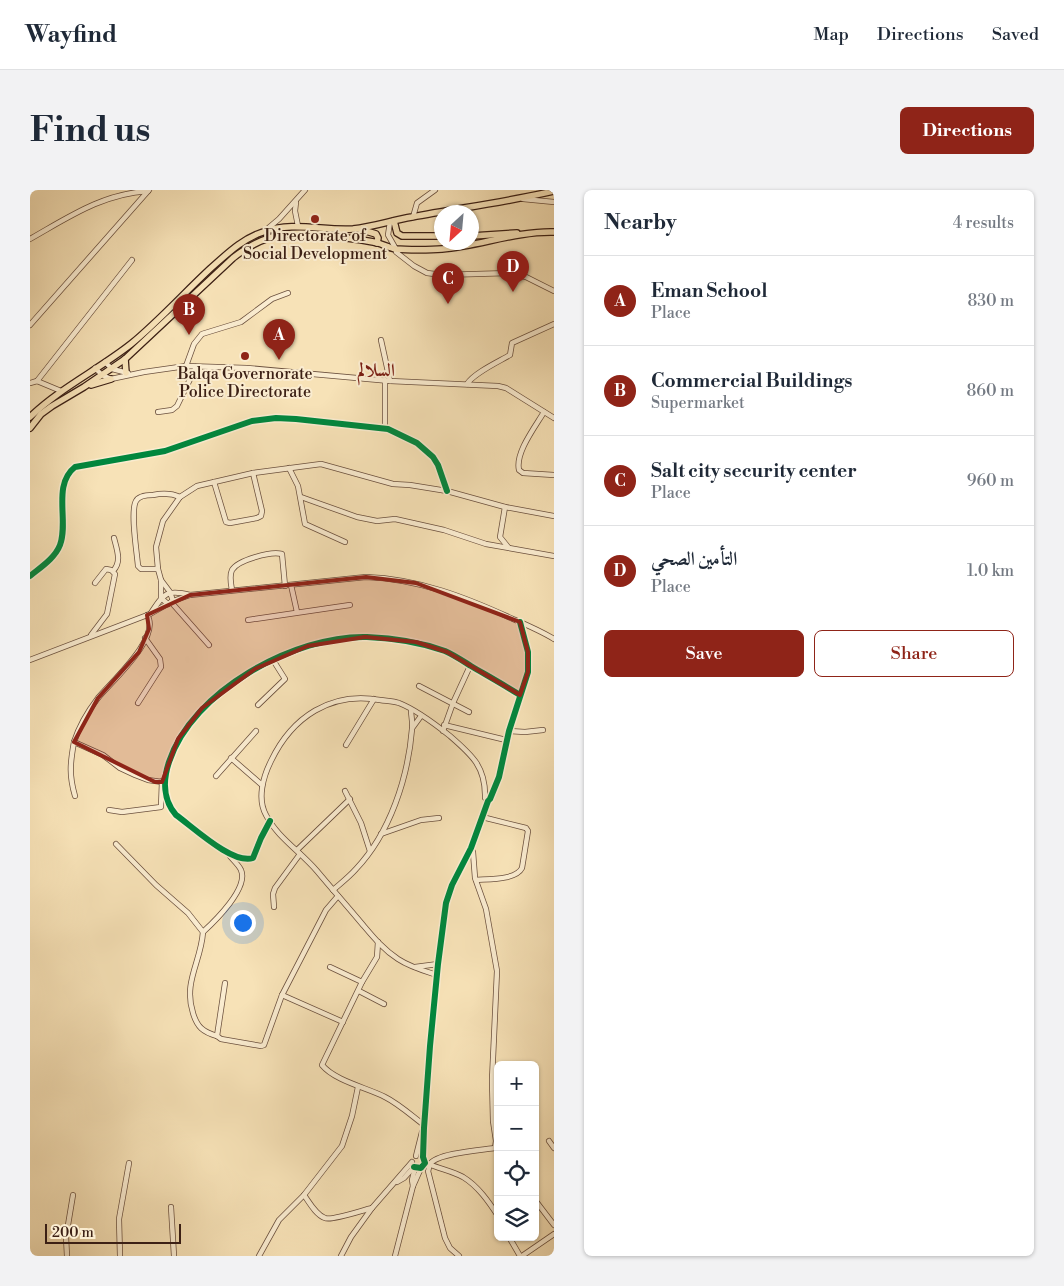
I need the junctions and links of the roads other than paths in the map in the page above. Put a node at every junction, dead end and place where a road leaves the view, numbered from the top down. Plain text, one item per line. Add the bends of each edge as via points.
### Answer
1 (305, 190) edge
2 (434, 190) edge
3 (149, 191) edge
4 (554, 191) edge
5 (522, 199) junction
6 (296, 201) junction
7 (554, 202) edge
8 (413, 217) junction
9 (392, 221) junction
10 (298, 226) junction
11 (355, 229) junction
12 (264, 232) junction
13 (554, 232) edge
14 (530, 233) junction
15 (434, 236) edge
16 (479, 236) edge
17 (30, 240) edge
18 (377, 243) junction
19 (396, 249) junction
20 (132, 260) dead end
21 (554, 291) edge
22 (288, 293) dead end
23 (554, 324) edge
24 (30, 325) edge
25 (381, 340) dead end
26 (125, 359) junction
27 (105, 362) junction
28 (186, 366) junction
29 (196, 367) junction
30 (95, 368) junction
31 (112, 368) junction
32 (126, 373) junction
33 (102, 374) junction
34 (134, 374) junction
35 (111, 379) junction
36 (37, 381) junction
37 (388, 381) junction
38 (30, 383) edge
39 (467, 384) junction
40 (84, 387) junction
41 (61, 391) junction
42 (158, 412) dead end
43 (544, 412) junction
44 (30, 417) edge
45 (554, 418) edge
46 (30, 428) edge
47 (385, 428) junction
48 (289, 468) junction
49 (253, 473) junction
50 (554, 475) edge
51 (214, 482) junction
52 (447, 491) junction
53 (180, 497) junction
54 (301, 497) junction
55 (506, 507) junction
56 (554, 516) edge
57 (114, 538) dead end
58 (345, 542) dead end
59 (508, 548) junction
60 (554, 556) edge
61 (158, 569) junction
62 (113, 571) junction
63 (30, 576) edge
64 (161, 580) junction
65 (95, 583) dead end
66 (288, 585) junction
67 (232, 590) junction
68 (170, 592) junction
69 (190, 595) junction
70 (161, 598) junction
71 (171, 603) junction
72 (350, 605) dead end
73 (296, 612) junction
74 (149, 614) junction
75 (248, 620) dead end
76 (520, 622) junction
77 (91, 636) junction
78 (145, 638) junction
79 (553, 639) edge
80 (209, 644) dead end
81 (30, 660) edge
82 (274, 660) junction
83 (470, 666) junction
84 (419, 686) dead end
85 (520, 695) junction
86 (374, 699) junction
87 (138, 703) dead end
88 (453, 703) junction
89 (258, 705) dead end
90 (411, 710) junction
91 (469, 712) dead end
92 (421, 716) junction
93 (413, 727) junction
94 (444, 728) junction
95 (543, 730) dead end
96 (256, 731) dead end
97 (509, 731) junction
98 (506, 740) junction
99 (74, 742) junction
100 (346, 745) dead end
101 (231, 758) junction
102 (165, 773) junction
103 (216, 776) dead end
104 (162, 782) junction
105 (262, 785) junction
106 (346, 791) dead end
107 (75, 796) dead end
108 (350, 799) junction
109 (488, 801) junction
110 (110, 810) dead end
111 (482, 817) junction
112 (439, 818) dead end
113 (270, 821) junction
114 (381, 834) junction
115 (116, 844) dead end
116 (470, 848) junction
117 (370, 851) junction
118 (298, 852) junction
119 (228, 854) junction
120 (476, 880) junction
121 (333, 890) junction
122 (338, 896) junction
123 (274, 907) dead end
124 (203, 932) junction
125 (378, 942) junction
126 (388, 952) junction
127 (377, 957) junction
128 (438, 964) junction
129 (330, 967) dead end
130 (414, 967) junction
131 (437, 975) junction
132 (362, 982) junction
133 (225, 983) dead end
134 (358, 991) junction
135 (282, 995) junction
136 (384, 1004) dead end
137 (343, 1022) junction
138 (217, 1036) junction
139 (358, 1087) junction
140 (424, 1127) junction
141 (494, 1128) edge
142 (549, 1141) dead end
143 (554, 1148) edge
144 (494, 1149) edge
145 (416, 1156) junction
146 (426, 1162) junction
147 (129, 1163) dead end
148 (414, 1165) junction
149 (421, 1168) junction
150 (413, 1186) junction
151 (304, 1195) junction
152 (73, 1196) dead end
153 (539, 1205) edge
154 (171, 1207) dead end
155 (372, 1208) junction
156 (494, 1210) edge
157 (554, 1225) edge
158 (554, 1234) edge
159 (512, 1241) edge
160 (67, 1256) edge
161 (120, 1256) edge
162 (174, 1256) edge
163 (260, 1256) edge
164 (341, 1256) edge
165 (395, 1256) edge
166 (459, 1256) edge
167 (521, 1256) edge

1 - 6 street
2 - 8 street via 417,203
3 - 17 street via 129,192 104,199
3 - 24 street
4 - 5 main road
5 - 7 street
5 - 8 main road
6 - 10 street via 294,211
6 - 12 street
8 - 9 main road
9 - 11 main road
9 - 15 main road via 402,236
9 - 19 street via 388,235
10 - 11 main road
10 - 12 main road
11 - 18 main road via 374,233 378,236
12 - 27 main road via 232,250 131,344
13 - 14 main road
14 - 16 main road
14 - 19 main road via 442,249
18 - 19 main road
18 - 26 main road via 301,232 275,235 253,243
19 - 21 street via 408,262 427,273 510,272
20 - 36 street
22 - 28 street via 272,299 241,322 202,334 194,344
23 - 39 street via 512,343 510,356 474,376
25 - 37 street
26 - 31 main road
26 - 32 main road
27 - 30 main road
27 - 31 street
28 - 29 street
28 - 34 street
29 - 37 street via 247,368
29 - 42 street via 177,406
30 - 33 street
30 - 41 main road
31 - 32 street
31 - 33 main road
32 - 34 street
33 - 35 street
33 - 40 main road
34 - 35 street
35 - 40 main road
36 - 38 street
36 - 41 street
37 - 39 street
37 - 47 street
39 - 43 street via 506,388
40 - 46 main road via 41,414
41 - 44 main road
43 - 45 street
43 - 50 street via 522,449 518,468 523,473
47 - 52 street via 417,443 433,457
47 - 63 street via 268,418 232,427 166,451 75,467 68,474 64,486 63,533 59,546 48,561
48 - 49 street
48 - 52 street via 321,464 393,484
48 - 54 street
49 - 51 street
49 - 51 street via 262,512 257,518 226,522
51 - 53 street via 197,486
52 - 55 street
53 - 61 street via 163,521 159,533 156,547
53 - 61 street via 162,493 139,498 135,502 138,566
54 - 58 street via 305,524
54 - 59 street via 357,518 395,519
55 - 56 street
55 - 59 street via 500,538
57 - 62 street via 118,558
59 - 60 street
61 - 64 street
62 - 65 street via 106,569
62 - 77 street via 116,576 107,614
64 - 68 street
64 - 70 street
66 - 67 street
66 - 67 street via 282,554 279,553 241,562 231,571
66 - 73 street
66 - 76 street via 366,577 416,582
67 - 69 street
68 - 69 street
68 - 70 street
68 - 71 street
69 - 71 street
70 - 71 street
70 - 74 street
71 - 74 street
71 - 80 street
72 - 73 street
73 - 75 street
74 - 77 street
74 - 78 street via 150,624
76 - 79 street
76 - 85 street via 528,652 528,672
77 - 81 street
78 - 87 street via 160,659 161,667
78 - 99 street via 130,664 89,711
82 - 83 street via 308,646 365,637 432,646
82 - 89 street via 285,679
82 - 102 street via 235,682 202,708 178,740
83 - 85 street
83 - 88 street
84 - 88 street
85 - 97 street
86 - 90 street
86 - 100 street
86 - 105 street via 348,698 322,706 307,716 276,749
88 - 91 street
88 - 94 street
90 - 92 street
90 - 93 street
92 - 93 street
92 - 94 street
93 - 114 street via 399,793
94 - 98 street
94 - 109 street via 479,766 485,778 485,798
95 - 97 street
96 - 101 street
97 - 98 street
98 - 109 street via 499,777
99 - 104 street via 135,775
99 - 107 street via 70,778
101 - 103 street
101 - 105 street
102 - 104 street
102 - 119 street via 171,809
104 - 110 street via 161,807 122,812
105 - 113 street via 262,807
106 - 108 street
108 - 117 street
108 - 118 street
109 - 111 street
111 - 116 street
111 - 120 street via 528,831 520,872 513,876
112 - 114 street via 421,820
113 - 118 street
113 - 119 street via 253,858 247,860
114 - 117 street
115 - 124 street via 188,913
116 - 120 street via 474,852
116 - 128 street via 446,902
117 - 121 street
118 - 121 street
118 - 123 street via 275,888
119 - 124 street via 241,870 242,883 215,922
120 - 141 street via 486,909 497,971 492,1066
121 - 122 street
122 - 125 street
122 - 135 street via 326,910
124 - 138 street via 189,989 190,1003 197,1025
125 - 126 street
125 - 127 street
126 - 127 street
126 - 130 street
127 - 132 street
128 - 130 street
128 - 131 street
129 - 132 street
130 - 131 street
131 - 140 street
132 - 134 street
133 - 138 street
134 - 136 street
134 - 137 street
135 - 137 street
135 - 138 street via 261,1046 221,1040
137 - 139 street via 322,1065
139 - 140 street via 390,1100
139 - 151 street via 342,1146
140 - 145 street
140 - 146 street
142 - 143 street
144 - 146 street
145 - 146 street
145 - 148 street
146 - 149 street
146 - 156 street via 470,1182
146 - 166 street via 445,1238
147 - 161 street via 119,1219
148 - 149 street
148 - 150 street
148 - 155 street
149 - 150 street
150 - 165 street
151 - 155 street via 326,1219
151 - 163 street via 279,1220
152 - 160 street via 66,1237
153 - 157 street
154 - 162 street
155 - 164 street
158 - 167 street
159 - 167 street

